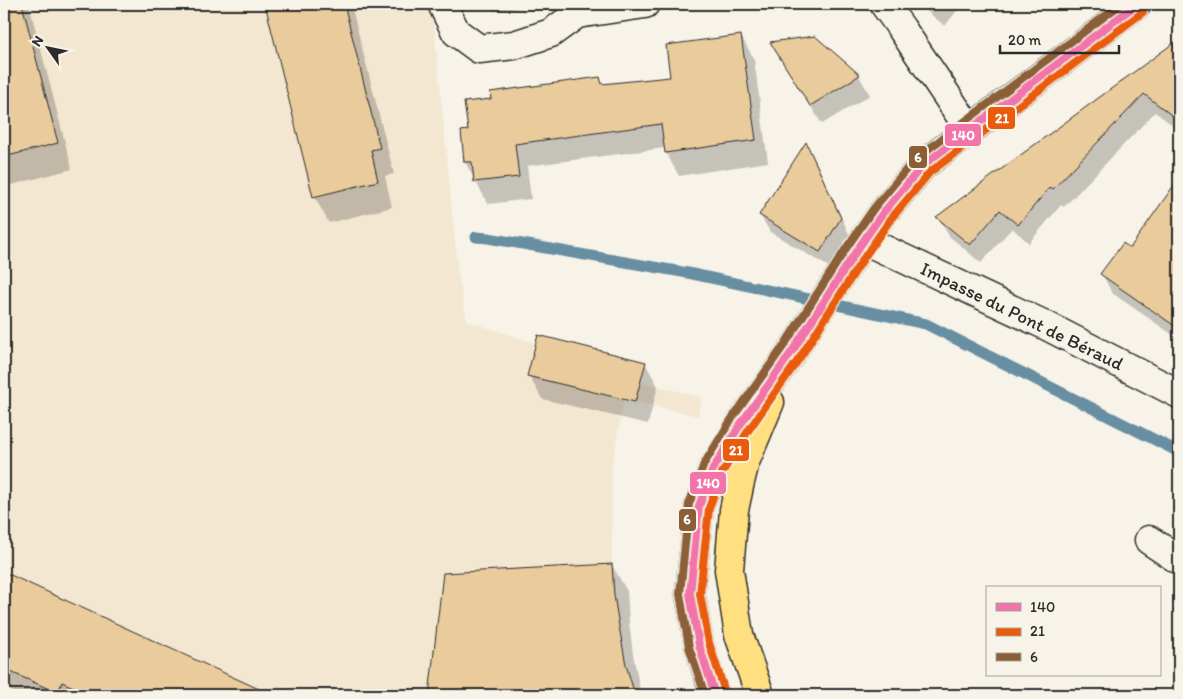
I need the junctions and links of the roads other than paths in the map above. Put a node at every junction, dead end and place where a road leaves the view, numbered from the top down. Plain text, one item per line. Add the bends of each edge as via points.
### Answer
1 (443, 4) edge
2 (645, 4) edge
3 (884, 4) edge
4 (1137, 4) edge
5 (970, 130) junction
6 (860, 246) junction
7 (792, 350) junction
8 (1179, 394) edge
9 (1148, 540) dead end
10 (1179, 560) edge
11 (715, 695) edge
12 (760, 695) edge

1 - 2 street via 456,32 479,49 514,45 551,33 577,14
3 - 5 street
4 - 5 main road
5 - 6 main road via 923,165
6 - 7 main road
6 - 8 street, Impasse du Pont de Béraud via 1045,325
7 - 11 main road via 713,469 698,506 690,594 699,645
7 - 12 main road via 745,462 734,510 729,570 739,635
9 - 10 street

